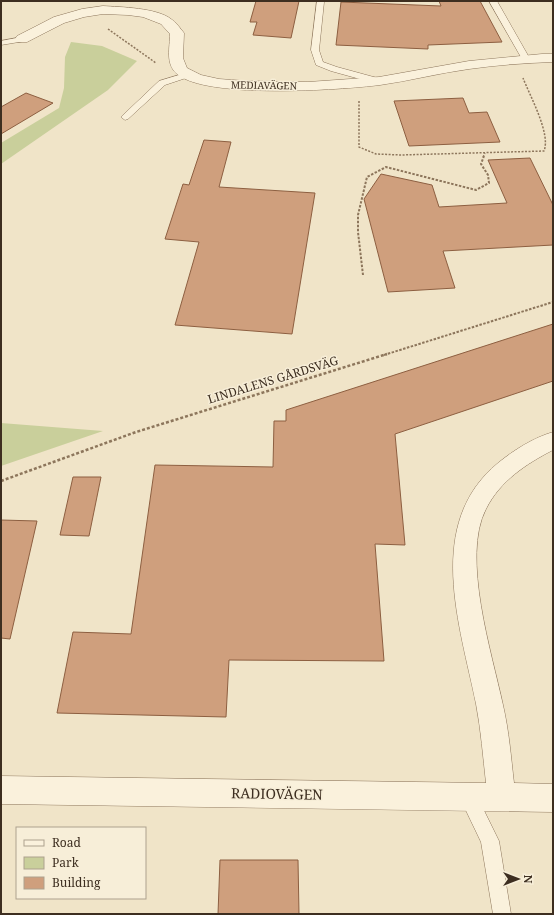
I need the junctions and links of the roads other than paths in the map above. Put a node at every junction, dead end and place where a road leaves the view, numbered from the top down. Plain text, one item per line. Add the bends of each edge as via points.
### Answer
1 (493, 1) edge
2 (320, 2) edge
3 (22, 39) joint
4 (1, 43) edge
5 (553, 58) edge
6 (526, 59) junction
7 (188, 74) junction
8 (378, 81) junction
9 (125, 117) dead end
10 (553, 440) edge
11 (1, 790) edge
12 (468, 796) junction
13 (502, 797) junction
14 (553, 798) edge
15 (502, 914) edge

1 - 6 lane
2 - 8 lane via 315,50 319,62 334,70
3 - 4 lane
3 - 7 street via 59,20 82,13 103,10 146,14 166,21 177,33 176,60
5 - 6 street, MEDIAVÄGEN
6 - 8 street, MEDIAVÄGEN via 468,65
7 - 8 street, MEDIAVÄGEN via 200,80 229,84 317,86
7 - 9 lane via 162,83
10 - 13 street via 520,456 495,478 475,506 467,532 464,564 470,613 490,707
11 - 12 street, RADIOVÄGEN
12 - 13 street, RADIOVÄGEN
12 - 15 lane via 490,841
13 - 14 street, RADIOVÄGEN

